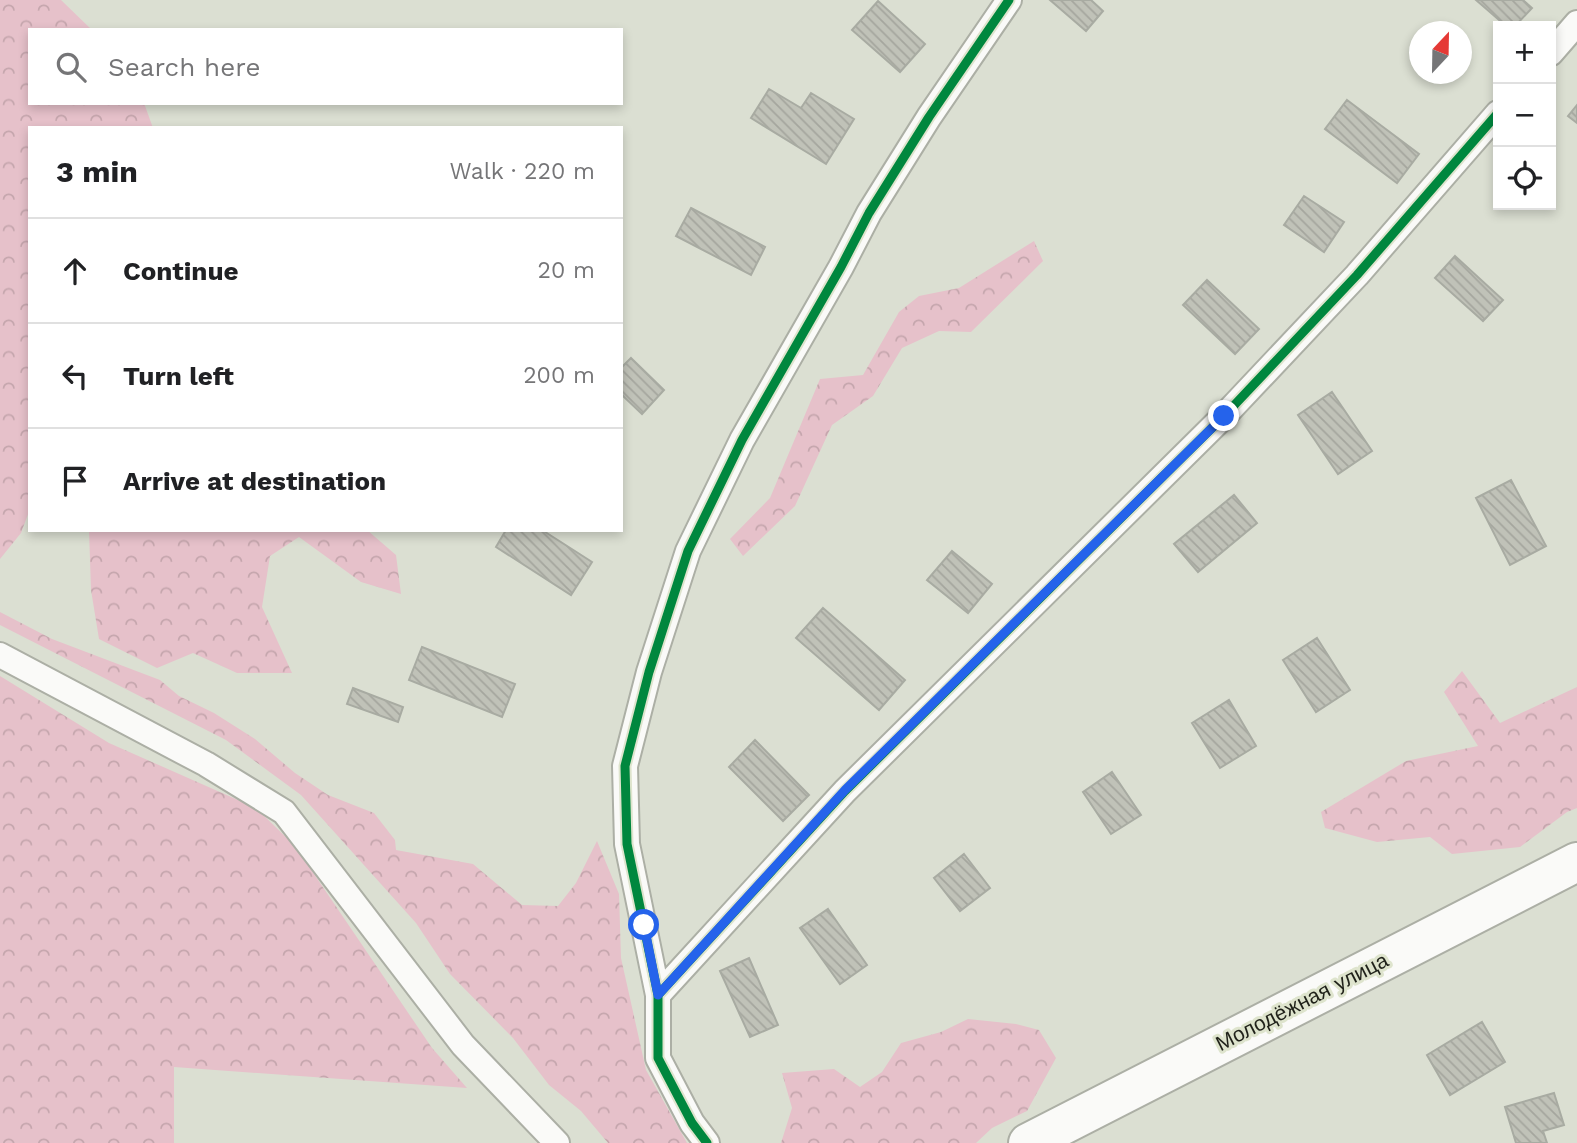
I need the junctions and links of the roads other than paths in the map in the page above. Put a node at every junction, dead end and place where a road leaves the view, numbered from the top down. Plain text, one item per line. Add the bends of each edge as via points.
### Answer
1 (1009, 0) edge
2 (1577, 23) edge
3 (1556, 47) edge
4 (1493, 119) edge
5 (0, 654) edge
6 (1577, 862) edge
7 (658, 995) junction
8 (557, 1143) edge
9 (707, 1143) edge
10 (1028, 1143) edge

1 - 7 street via 869,213 742,439 688,551 625,766 627,844
2 - 3 street
4 - 7 street via 1357,275 1224,416 845,790
5 - 8 street via 206,764 285,812 463,1045
6 - 10 main road, Молодёжная улица
7 - 9 street via 658,1058

